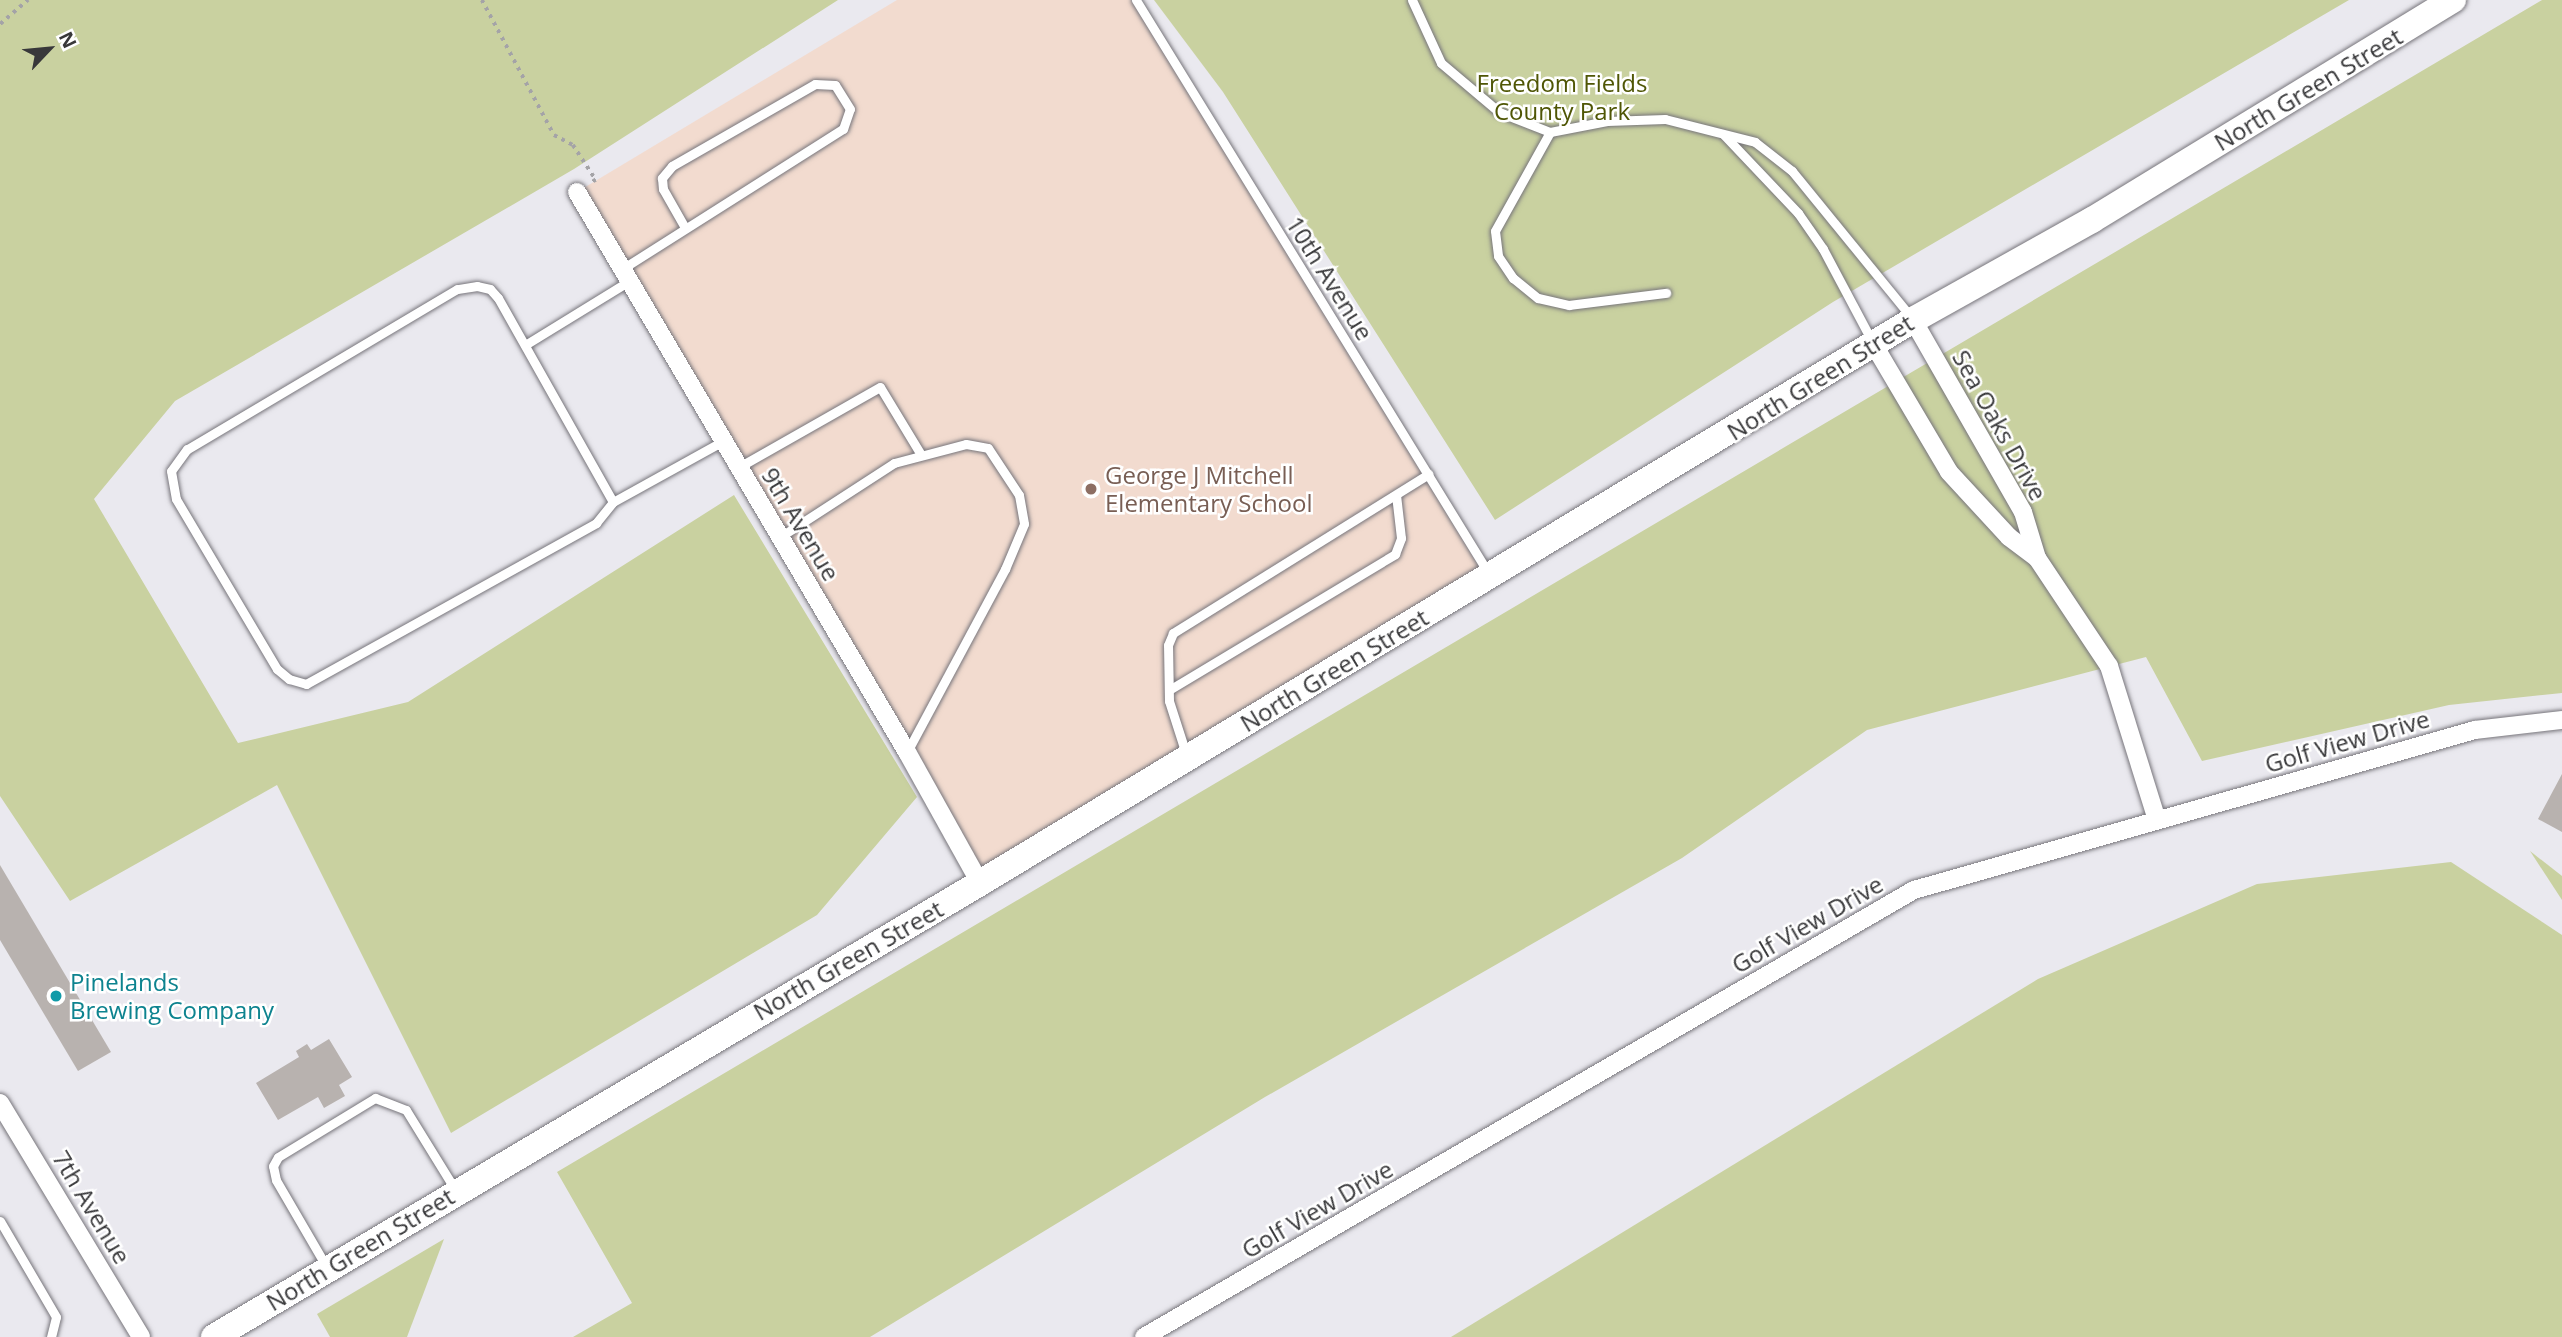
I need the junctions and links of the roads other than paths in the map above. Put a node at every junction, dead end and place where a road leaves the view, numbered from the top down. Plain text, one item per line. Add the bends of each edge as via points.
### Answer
1 (1136, 0) edge
2 (1412, 0) edge
3 (2454, 0) edge
4 (1550, 132) junction
5 (1723, 134) junction
6 (577, 192) road end
7 (684, 226) junction
8 (626, 275) junction
9 (1666, 293) dead end
10 (1913, 320) junction
11 (525, 345) junction
12 (1874, 345) junction
13 (723, 441) junction
14 (920, 453) junction
15 (739, 467) junction
16 (1428, 474) junction
17 (1396, 495) junction
18 (613, 502) junction
19 (780, 537) junction
20 (2037, 558) junction
21 (1490, 576) junction
22 (1169, 690) junction
23 (2562, 720) edge
24 (907, 752) junction
25 (1188, 758) junction
26 (2157, 820) junction
27 (979, 883) junction
28 (0, 1103) edge
29 (456, 1191) junction
30 (0, 1221) edge
31 (327, 1268) junction
32 (51, 1337) edge
33 (141, 1337) edge
34 (214, 1337) edge
35 (1144, 1337) edge

1 - 16 lane, 10th Avenue
2 - 4 lane via 1441,63 1499,112
3 - 10 main road, North Green Street via 2092,220
4 - 5 lane via 1607,121 1665,119
4 - 9 lane via 1494,230 1498,256 1513,278 1538,298 1569,305
5 - 10 lane via 1755,142 1792,171
5 - 12 lane via 1798,214 1823,249
6 - 8 street, 9th Avenue
7 - 7 lane via 843,129 850,109 835,85 815,84 672,166 662,178 663,189
7 - 8 lane
8 - 11 lane
8 - 13 street, 9th Avenue
10 - 12 main road, North Green Street
10 - 20 street, Sea Oaks Drive via 2023,512
11 - 18 lane
11 - 18 lane via 491,289 457,289 187,449 171,471 176,499 278,669 289,679 306,684 596,523
12 - 20 street, Sea Oaks Drive via 1949,472 2009,537
12 - 21 main road, North Green Street
13 - 15 street, 9th Avenue
13 - 18 lane
14 - 15 lane via 880,387
14 - 19 lane via 894,463
14 - 24 lane via 966,444 988,448 1019,495 1024,524 967,648
15 - 19 street, 9th Avenue
16 - 17 lane
16 - 21 lane, 10th Avenue
17 - 22 lane via 1180,626 1168,645
17 - 22 lane via 1401,538 1395,554
19 - 24 street, 9th Avenue
20 - 26 street, Sea Oaks Drive via 2109,666
21 - 25 main road, North Green Street
22 - 25 lane
23 - 26 street, Golf View Drive via 2475,730
24 - 27 street, 9th Avenue
25 - 27 main road, North Green Street
26 - 35 street, Golf View Drive via 1914,890
27 - 29 main road, North Green Street
28 - 33 street, 7th Avenue
29 - 31 main road, North Green Street
29 - 31 lane via 405,1110 374,1098 278,1157 273,1166 276,1180
30 - 32 lane via 56,1317
31 - 34 main road, North Green Street

